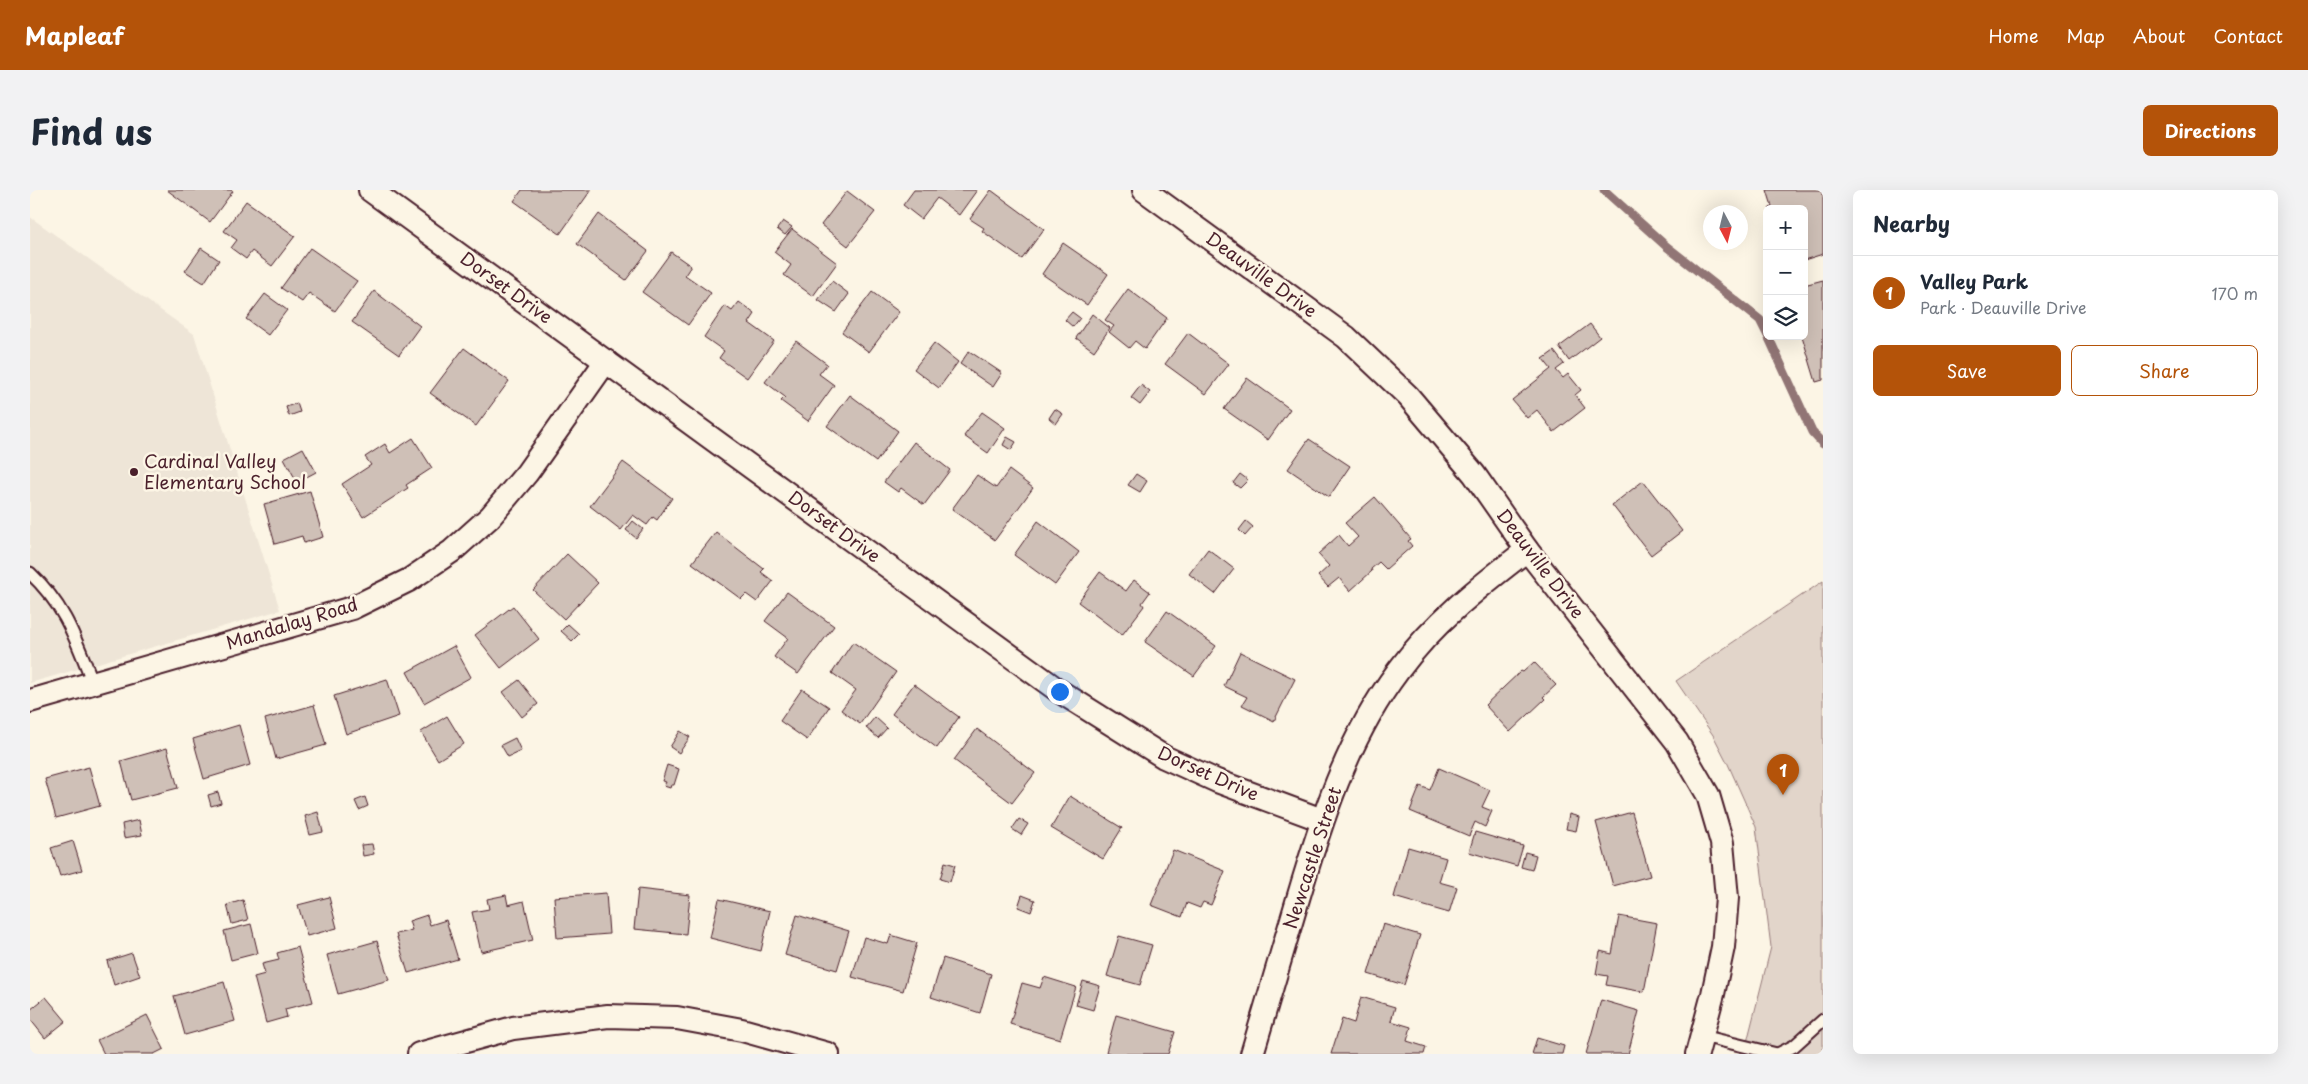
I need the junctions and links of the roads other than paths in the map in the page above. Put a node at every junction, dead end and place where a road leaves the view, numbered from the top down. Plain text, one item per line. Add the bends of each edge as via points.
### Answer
1 (370, 190) edge
2 (1144, 190) edge
3 (606, 361) junction
4 (1527, 550) junction
5 (30, 573) edge
6 (94, 683) junction
7 (30, 701) edge
8 (1322, 820) junction
9 (1823, 1020) edge
10 (1699, 1045) edge
11 (419, 1054) edge
12 (828, 1054) edge
13 (1252, 1054) edge
14 (1778, 1054) edge

1 - 3 street, Dorset Drive
2 - 4 street, Deauville Drive via 1346,337 1414,403 1474,474
3 - 6 street, Mandalay Road via 527,474 490,517 452,551 409,580 352,608
3 - 8 street, Dorset Drive via 1058,691 1164,757 1217,781
4 - 8 street, Newcastle Street via 1466,597 1428,634 1398,670 1371,709
4 - 10 street, Deauville Drive via 1677,742 1708,795 1722,843 1727,898 1723,947
5 - 6 lane via 49,591 66,618
6 - 7 street, Mandalay Road
8 - 13 street, Newcastle Street
9 - 14 lane via 1794,1046
10 - 14 lane
11 - 12 street via 513,1028 608,1016 676,1018 742,1030

